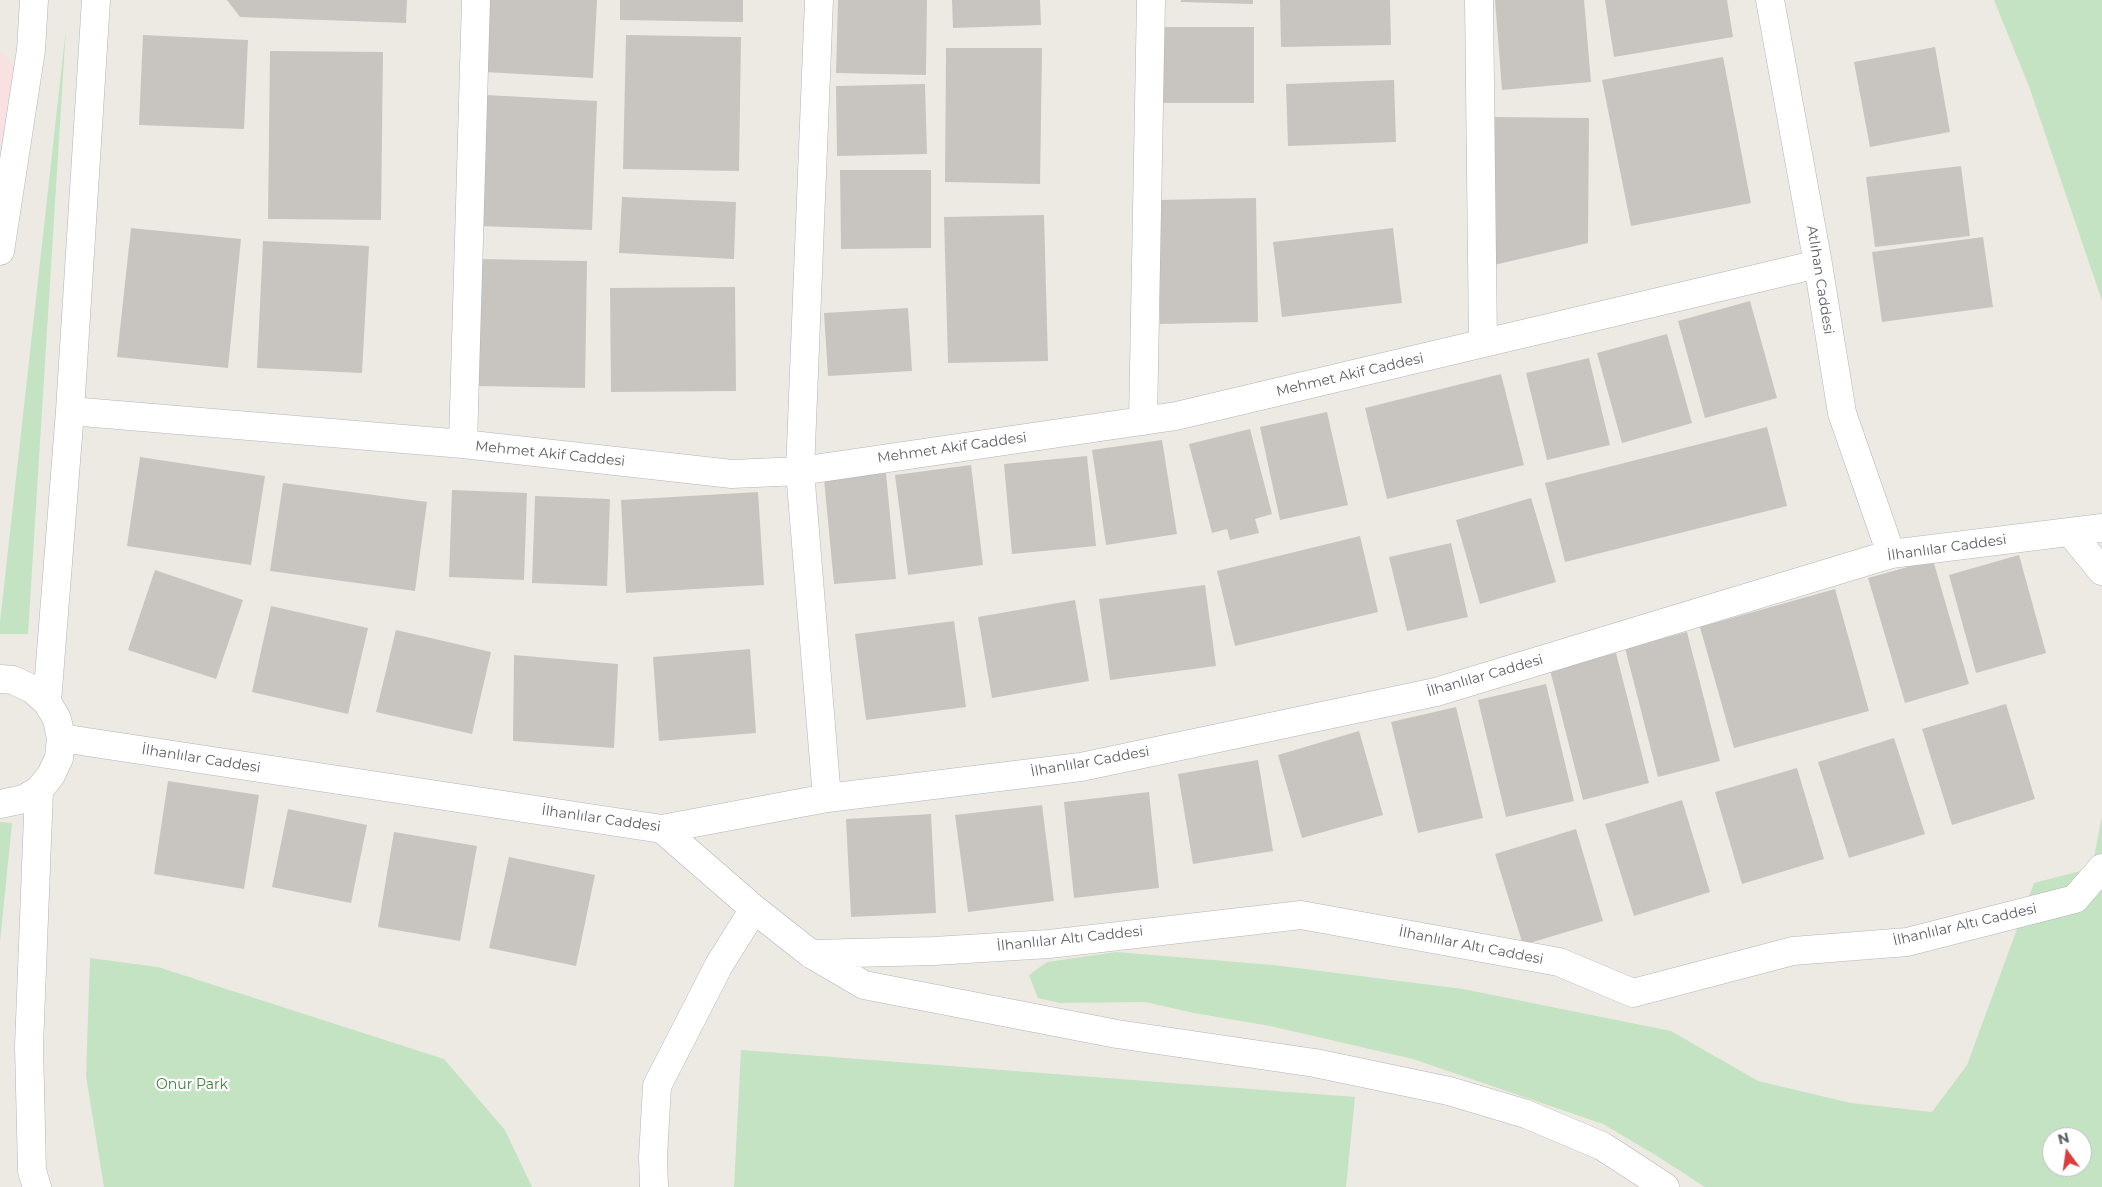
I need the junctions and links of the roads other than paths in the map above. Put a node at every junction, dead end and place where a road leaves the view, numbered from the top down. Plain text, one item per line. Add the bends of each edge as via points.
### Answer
1 (34, 0) edge
2 (96, 0) edge
3 (476, 0) edge
4 (819, 0) edge
5 (1150, 0) edge
6 (1479, 0) edge
7 (1770, 0) edge
8 (0, 251) edge
9 (1818, 264) junction
10 (1483, 343) junction
11 (70, 411) junction
12 (1143, 421) junction
13 (463, 444) junction
14 (800, 471) junction
15 (2102, 528) edge
16 (2070, 532) junction
17 (1891, 554) junction
18 (2102, 571) edge
19 (0, 680) edge
20 (47, 702) junction
21 (61, 738) junction
22 (39, 790) junction
23 (828, 798) junction
24 (0, 804) edge
25 (662, 829) junction
26 (2102, 868) edge
27 (754, 909) junction
28 (811, 954) junction
29 (37, 1187) edge
30 (654, 1187) edge
31 (1665, 1187) edge

1 - 8 street via 31,50
2 - 11 street
3 - 13 street
4 - 14 street
5 - 12 street
6 - 10 street
7 - 9 street, Atlıhan Caddesi
9 - 10 street, Mehmet Akif Caddesi
9 - 17 street, Atlıhan Caddesi via 1842,413
10 - 12 street, Mehmet Akif Caddesi via 1176,416
11 - 13 street, Mehmet Akif Caddesi
11 - 20 street
12 - 14 street, Mehmet Akif Caddesi
13 - 14 street, Mehmet Akif Caddesi via 732,474
14 - 23 street
15 - 16 street, İlhanlılar Caddesi
16 - 17 street, İlhanlılar Caddesi
16 - 18 street
17 - 23 street, İlhanlılar Caddesi via 1436,692 1082,767
19 - 20 street via 13,680 32,688
20 - 21 street via 57,719
21 - 22 street via 59,758
21 - 25 street, İlhanlılar Caddesi
22 - 24 street via 24,799
22 - 29 street via 29,1046 32,1171
23 - 25 street, İlhanlılar Caddesi
25 - 27 street
26 - 28 street, İlhanlılar Altı Caddesi via 2076,899 1907,942 1792,951 1633,993 1559,962 1301,915 1049,944
27 - 28 street
27 - 30 street via 719,965 657,1086
28 - 31 street via 864,985 1117,1034 1315,1063 1449,1091 1526,1114 1602,1146

